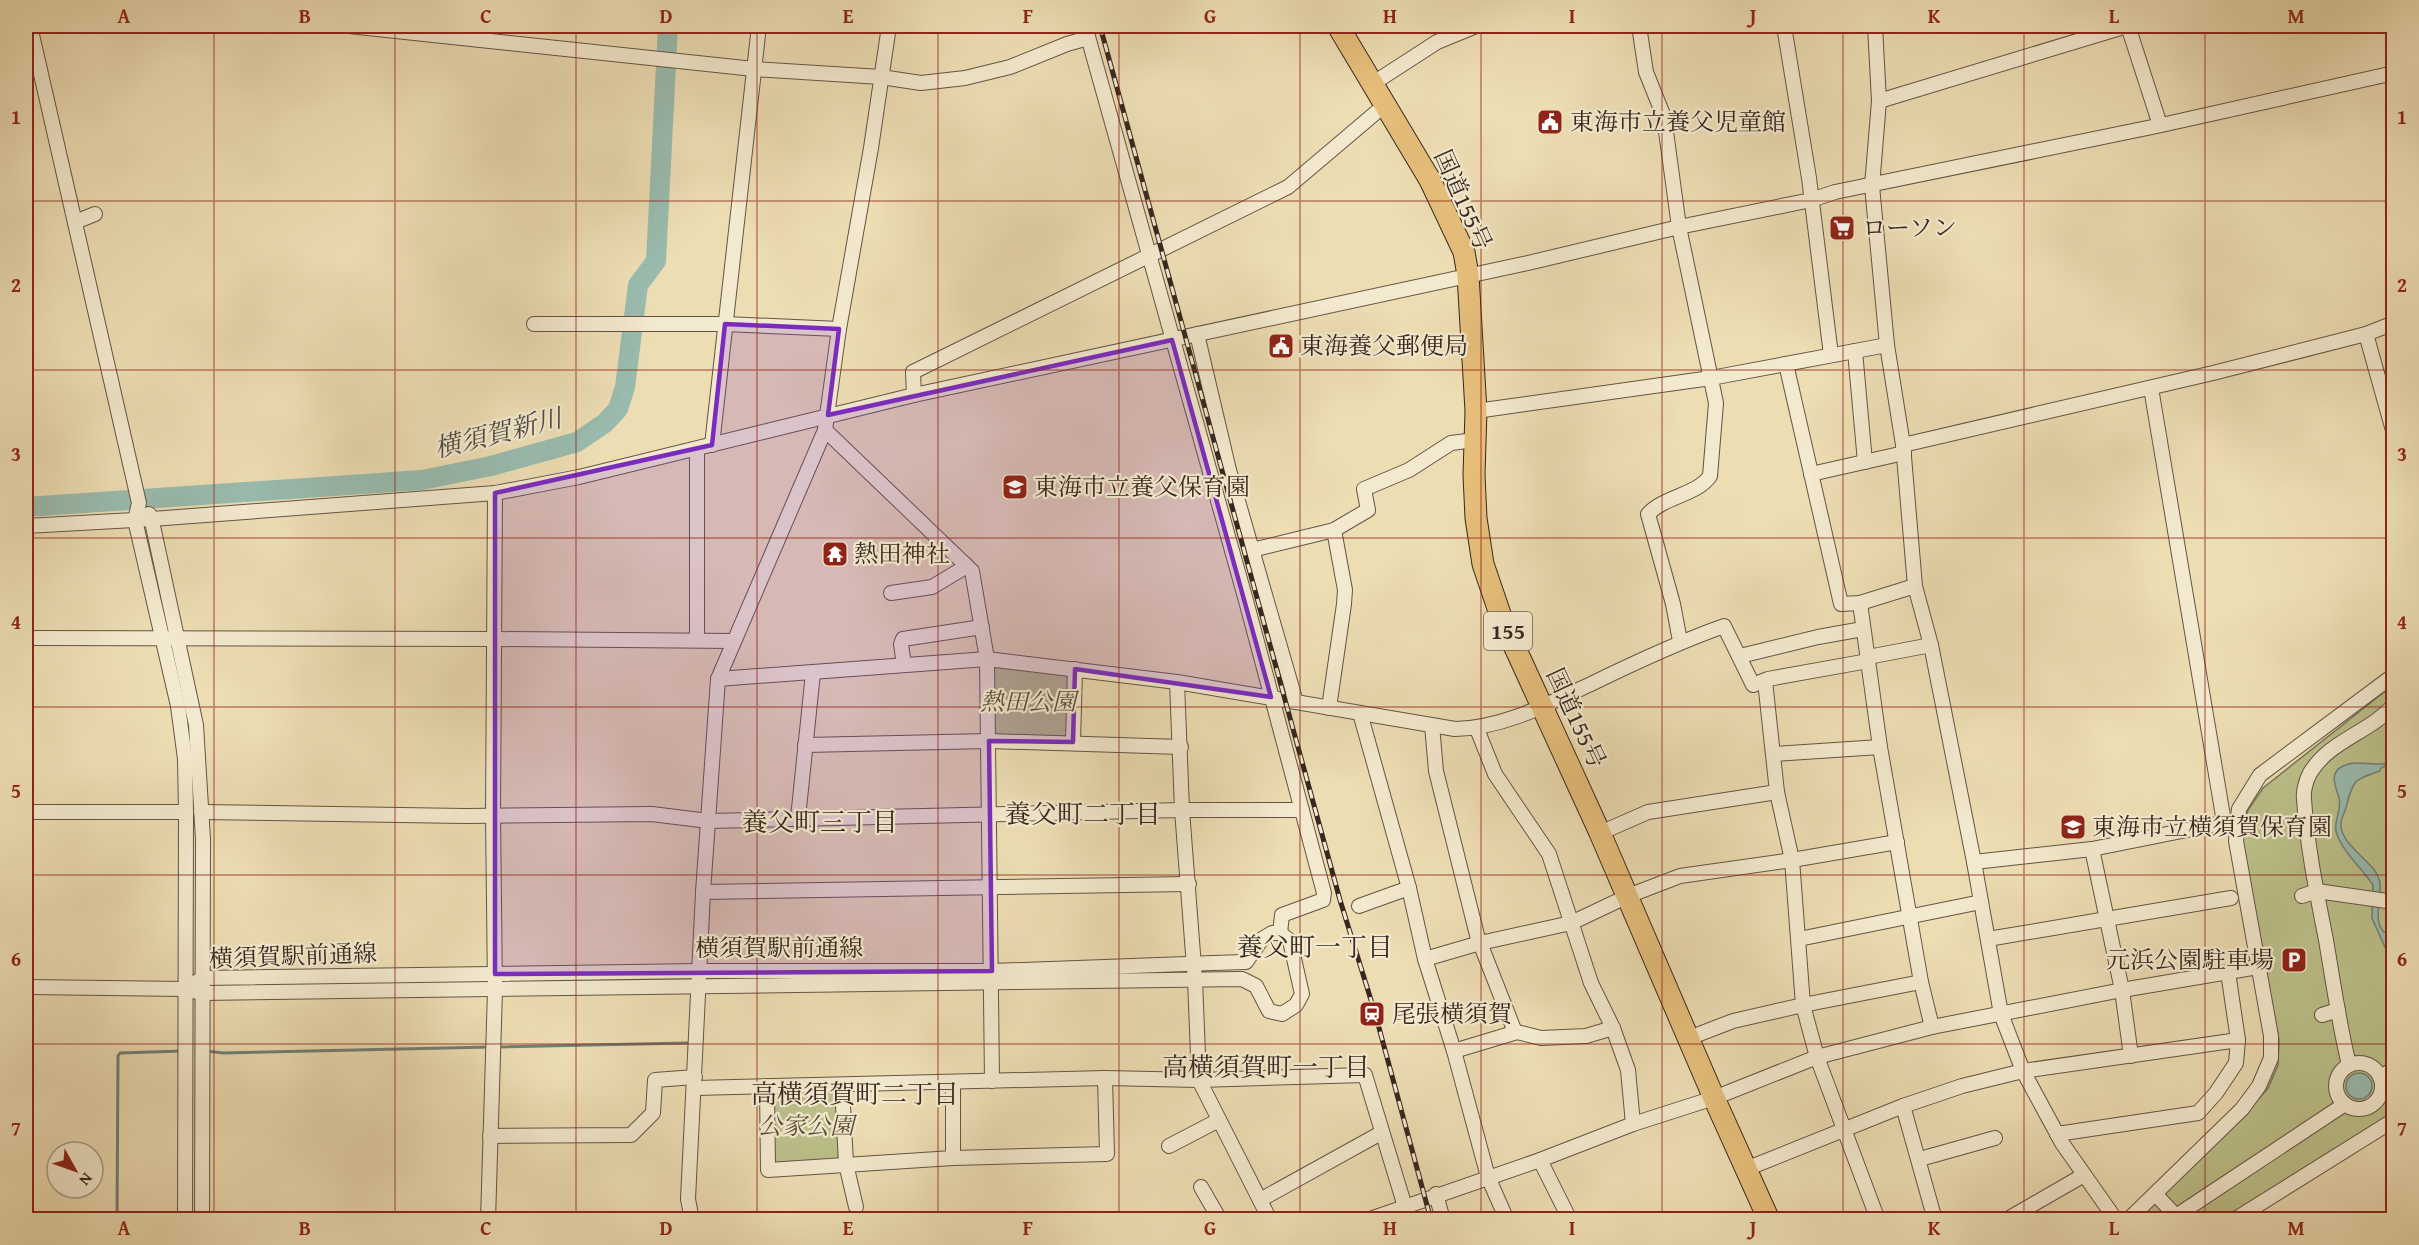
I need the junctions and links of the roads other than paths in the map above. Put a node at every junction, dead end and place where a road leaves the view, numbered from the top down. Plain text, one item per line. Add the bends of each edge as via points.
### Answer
1 (30, 26) edge
2 (349, 26) edge
3 (759, 26) edge
4 (889, 26) edge
5 (1338, 26) edge
6 (1476, 26) edge
7 (1639, 26) edge
8 (1784, 26) edge
9 (1875, 26) edge
10 (2128, 26) edge
11 (1087, 32) edge
12 (754, 69) junction
13 (2394, 73) edge
14 (881, 77) junction
15 (1372, 84) junction
16 (1879, 101) junction
17 (1386, 104) junction
18 (2160, 125) junction
19 (1872, 186) junction
20 (1811, 200) junction
21 (95, 214) dead end
22 (75, 222) junction
23 (1679, 227) junction
24 (1148, 256) junction
25 (1468, 275) junction
26 (2394, 323) edge
27 (534, 324) dead end
28 (725, 324) junction
29 (839, 329) junction
30 (1197, 334) junction
31 (2366, 334) junction
32 (1172, 340) junction
33 (1887, 345) junction
34 (1854, 351) junction
35 (1831, 355) junction
36 (1786, 364) junction
37 (1711, 378) junction
38 (2151, 388) junction
39 (914, 395) junction
40 (1476, 411) junction
41 (828, 415) junction
42 (825, 430) junction
43 (2394, 434) edge
44 (1475, 440) junction
45 (712, 445) junction
46 (697, 449) junction
47 (1904, 449) junction
48 (1865, 462) junction
49 (1811, 474) junction
50 (495, 493) junction
51 (138, 496) junction
52 (152, 519) junction
53 (135, 520) junction
54 (26, 526) edge
55 (1334, 530) junction
56 (1252, 550) junction
57 (967, 566) junction
58 (1916, 586) junction
59 (891, 593) dead end
60 (1860, 603) junction
61 (981, 627) junction
62 (1863, 629) junction
63 (26, 638) edge
64 (161, 638) junction
65 (177, 638) junction
66 (495, 639) junction
67 (697, 640) junction
68 (1680, 641) junction
69 (734, 642) junction
70 (1930, 645) junction
71 (1740, 656) junction
72 (987, 659) junction
73 (1868, 659) junction
74 (904, 665) junction
75 (1075, 669) junction
76 (813, 673) junction
77 (2394, 675) edge
78 (718, 679) junction
79 (1765, 681) junction
80 (1177, 682) junction
81 (1271, 697) junction
82 (1296, 702) junction
83 (2394, 705) edge
84 (1329, 708) junction
85 (1543, 708) junction
86 (1360, 713) junction
87 (1432, 725) junction
88 (1477, 729) junction
89 (989, 741) junction
90 (1072, 742) junction
91 (805, 745) junction
92 (1180, 747) junction
93 (1880, 747) junction
94 (1774, 754) junction
95 (1777, 792) junction
96 (1182, 810) junction
97 (1302, 810) junction
98 (26, 812) edge
99 (186, 812) junction
100 (201, 812) junction
101 (988, 814) junction
102 (493, 815) junction
103 (798, 818) junction
104 (708, 820) junction
105 (2238, 820) junction
106 (2224, 822) junction
107 (1600, 833) junction
108 (1897, 842) junction
109 (2092, 849) junction
110 (1792, 860) junction
111 (1974, 862) junction
112 (1189, 884) junction
113 (990, 888) junction
114 (1409, 888) junction
115 (2317, 891) junction
116 (703, 892) junction
117 (1628, 896) junction
118 (2302, 896) dead end
119 (2231, 898) dead end
120 (1981, 902) junction
121 (2394, 902) edge
122 (1359, 906) dead end
123 (1910, 917) junction
124 (2107, 920) junction
125 (1571, 922) junction
126 (1280, 933) junction
127 (1799, 939) junction
128 (1988, 939) junction
129 (1480, 943) junction
130 (1425, 959) junction
131 (1194, 964) junction
132 (2258, 967) junction
133 (699, 971) junction
134 (2228, 972) junction
135 (495, 974) junction
136 (991, 977) junction
137 (202, 978) junction
138 (1195, 980) junction
139 (1922, 982) junction
140 (26, 987) edge
141 (698, 987) junction
142 (185, 988) junction
143 (495, 990) junction
144 (2122, 990) junction
145 (201, 993) junction
146 (1803, 1005) junction
147 (2338, 1010) junction
148 (2001, 1014) junction
149 (2322, 1015) dead end
150 (1932, 1027) junction
151 (1614, 1028) junction
152 (1515, 1032) junction
153 (1689, 1038) junction
154 (2238, 1040) junction
155 (1454, 1050) junction
156 (2131, 1056) junction
157 (1817, 1057) junction
158 (2349, 1065) junction
159 (2394, 1069) edge
160 (2023, 1071) junction
161 (2380, 1077) junction
162 (1105, 1078) junction
163 (1198, 1080) junction
164 (992, 1081) junction
165 (953, 1082) junction
166 (695, 1083) junction
167 (842, 1086) junction
168 (767, 1088) junction
169 (1714, 1098) junction
170 (2345, 1104) junction
171 (1904, 1106) junction
172 (1219, 1120) junction
173 (2394, 1120) edge
174 (1633, 1124) junction
175 (1845, 1129) junction
176 (1381, 1133) junction
177 (2057, 1134) junction
178 (490, 1136) junction
179 (1995, 1138) dead end
180 (1169, 1146) dead end
181 (953, 1158) junction
182 (1920, 1159) junction
183 (1540, 1160) junction
184 (846, 1164) junction
185 (1746, 1169) junction
186 (2084, 1175) junction
187 (1488, 1177) junction
188 (1201, 1187) dead end
189 (1436, 1194) junction
190 (2159, 1198) dead end
191 (1260, 1200) junction
192 (1406, 1205) junction
193 (856, 1207) dead end
194 (1368, 1219) edge
195 (185, 1220) edge
196 (202, 1220) edge
197 (488, 1220) edge
198 (692, 1220) edge
199 (1220, 1220) edge
200 (1270, 1220) edge
201 (1409, 1220) edge
202 (1443, 1220) edge
203 (1507, 1220) edge
204 (1570, 1220) edge
205 (1769, 1220) edge
206 (1878, 1220) edge
207 (1935, 1220) edge
208 (2006, 1220) edge
209 (2115, 1220) edge
210 (2128, 1220) edge
211 (2234, 1220) edge

1 - 22 street
2 - 12 street
3 - 12 street
4 - 14 street
5 - 15 highway, 国道155号 / 155
6 - 15 street via 1437,42
7 - 23 street via 1646,72 1664,117
8 - 20 street
9 - 16 street
10 - 16 street
10 - 18 street
11 - 14 street via 1010,67 965,78 921,83
11 - 24 street
12 - 14 street
12 - 28 street
13 - 18 street
14 - 29 street
15 - 17 highway, 国道155号 / 155
16 - 19 street
17 - 24 street via 1288,187
17 - 25 highway, 国道155号 / 155 via 1448,216 1464,252
18 - 19 street
19 - 20 street
19 - 33 street
20 - 23 street
20 - 35 street
21 - 22 street
22 - 51 street
23 - 25 street
23 - 37 street
24 - 32 street
24 - 39 street via 913,372
25 - 30 street
25 - 40 highway, 国道155号 / 155
26 - 31 street
27 - 28 street
28 - 29 street
28 - 45 street
29 - 41 street
30 - 32 street
30 - 56 street
31 - 38 street
31 - 43 street
32 - 39 street
32 - 81 street
33 - 34 street
33 - 47 street
34 - 35 street
34 - 48 street
35 - 36 street
36 - 37 street
36 - 49 street
37 - 40 street
37 - 68 street via 1716,404 1710,476 1692,490 1657,504 1648,514
38 - 47 street
38 - 106 street
39 - 41 street
40 - 44 highway, 国道155号 / 155
41 - 42 street
41 - 45 street
42 - 57 street
42 - 69 street
44 - 55 street via 1451,444 1409,470 1364,489 1368,510
44 - 85 highway, 国道155号 / 155 via 1476,518 1483,564 1501,617
45 - 46 street
46 - 50 street
46 - 67 street
47 - 48 street
47 - 58 street
48 - 49 street
49 - 60 street via 1841,604
50 - 52 street
50 - 66 street
51 - 52 street
51 - 53 street
52 - 53 street
52 - 65 street
53 - 54 street
53 - 64 street
55 - 56 street
55 - 84 street via 1345,590
56 - 82 street
57 - 59 street via 932,587
57 - 61 street via 972,571
58 - 60 street
58 - 70 street
60 - 62 street
61 - 72 street
61 - 74 street via 903,639
62 - 71 street
62 - 73 street
63 - 64 street
64 - 65 street
64 - 99 street via 178,706
65 - 66 street
65 - 100 street via 196,725
66 - 67 street
66 - 102 street
67 - 69 street
68 - 71 street via 1724,626
68 - 85 street
69 - 78 street
70 - 73 street
70 - 111 street
71 - 79 street via 1753,685
72 - 74 street
72 - 75 street
72 - 89 street
73 - 79 street
73 - 93 street
74 - 76 street
75 - 80 street
75 - 90 street
76 - 78 street
76 - 91 street
77 - 105 street via 2260,775 2239,809
78 - 104 street
79 - 94 street
80 - 81 street
80 - 92 street
81 - 82 street
81 - 97 street
82 - 84 street
83 - 115 street via 2321,756 2308,776 2304,797
84 - 86 street
85 - 88 street
85 - 107 highway, 国道155号 / 155
86 - 87 street
86 - 114 street
87 - 88 street
87 - 129 street via 1436,771
88 - 125 street via 1495,774 1549,854
89 - 90 street
89 - 91 street
89 - 101 street
90 - 92 street
91 - 103 street
92 - 96 street
93 - 94 street
93 - 108 street
94 - 95 street
95 - 107 street via 1648,812
95 - 110 street
96 - 97 street
96 - 101 street
96 - 112 street
97 - 126 street via 1325,897 1317,904 1282,915
98 - 99 street
99 - 142 street
100 - 102 street
100 - 137 street
101 - 103 street
101 - 113 street
102 - 104 street via 652,814
102 - 135 street
103 - 104 street
104 - 116 street
105 - 106 street
105 - 132 street via 2236,841
106 - 109 street
107 - 117 highway, 国道155号 / 155
108 - 110 street
108 - 123 street
109 - 111 street
109 - 124 street
110 - 117 street via 1680,876
110 - 127 street
111 - 120 street
112 - 113 street
112 - 131 street
113 - 116 street
113 - 136 street
114 - 122 street
114 - 130 street
115 - 118 street
115 - 121 street
115 - 147 street
116 - 133 street
117 - 125 street
117 - 153 highway, 国道155号 / 155
119 - 124 street
120 - 123 street
120 - 128 street
123 - 127 street
123 - 139 street
124 - 128 street
124 - 144 street
125 - 129 street
125 - 151 street via 1591,983
126 - 131 street, 横須賀駅前通線 via 1262,939 1246,962
126 - 138 street, 横須賀駅前通線 via 1290,942 1302,994 1296,1005 1282,1014 1269,1011 1256,986 1242,979
127 - 146 street
128 - 148 street
129 - 130 street
129 - 152 street
130 - 155 street
131 - 136 street, 横須賀駅前通線
131 - 138 street
132 - 134 street
132 - 210 street via 2271,1036 2271,1058 2259,1086 2242,1109
133 - 135 street, 横須賀駅前通線
133 - 136 street, 横須賀駅前通線
133 - 141 street
134 - 144 street
134 - 154 street
135 - 137 street, 横須賀駅前通線
135 - 143 street
136 - 138 street, 横須賀駅前通線
136 - 141 street, 横須賀駅前通線
136 - 164 street
137 - 142 street, 横須賀駅前通線
137 - 145 street
138 - 163 street
139 - 146 street
139 - 150 street
140 - 142 street
141 - 143 street, 横須賀駅前通線
141 - 166 street
142 - 145 street, 横須賀駅前通線
142 - 195 street
143 - 145 street, 横須賀駅前通線
143 - 178 street
144 - 148 street
144 - 156 street
145 - 196 street
146 - 153 street via 1733,1021
146 - 157 street
147 - 149 street
147 - 158 street
148 - 150 street
148 - 160 street
150 - 157 street
151 - 152 street via 1586,1036 1541,1038
151 - 174 street via 1628,1070
152 - 155 street
153 - 169 highway, 国道155号 / 155
154 - 156 street
154 - 177 street via 2236,1063 2198,1113
155 - 187 street
156 - 160 street
157 - 169 street
157 - 175 street
158 - 161 street via 2370,1066
158 - 170 street via 2336,1084
159 - 161 street
160 - 171 street
160 - 177 street
161 - 170 street via 2381,1091 2373,1104 2359,1109
162 - 163 street
162 - 164 street
162 - 181 street via 1107,1154
163 - 172 street
163 - 176 street via 1365,1075
164 - 165 street
165 - 167 street
165 - 181 street
166 - 168 street
166 - 178 street via 655,1080 653,1113 631,1135
166 - 198 street via 688,1199
167 - 168 street
167 - 184 street
168 - 184 street via 768,1170
169 - 174 street
169 - 185 highway, 国道155号 / 155
170 - 190 street via 2176,1216
171 - 175 street
171 - 182 street
172 - 180 street
172 - 191 street
173 - 211 street
174 - 183 street
175 - 185 street
175 - 206 street
176 - 191 street
176 - 192 street
177 - 186 street
178 - 197 street
179 - 182 street
181 - 184 street
182 - 207 street
183 - 187 street
183 - 204 street
184 - 193 street
185 - 205 highway, 国道155号 / 155
186 - 208 street
186 - 209 street
187 - 189 street
187 - 203 street
188 - 199 street
189 - 192 street
189 - 202 street
191 - 200 street
192 - 194 street
192 - 201 street

